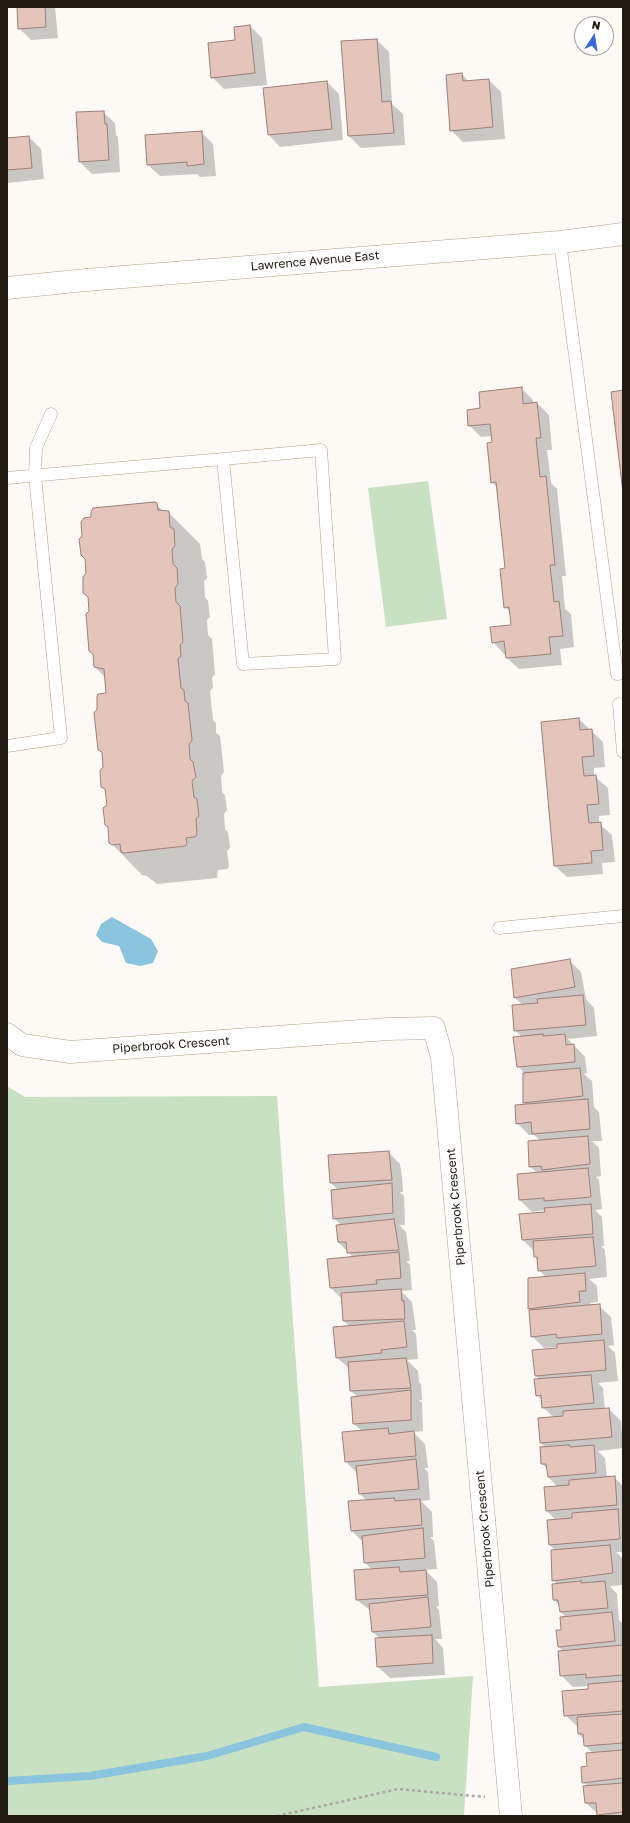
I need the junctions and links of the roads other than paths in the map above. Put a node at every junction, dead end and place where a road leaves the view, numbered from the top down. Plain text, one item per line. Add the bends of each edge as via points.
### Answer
1 (623, 234) edge
2 (560, 242) junction
3 (7, 288) edge
4 (51, 414) dead end
5 (223, 459) junction
6 (35, 476) junction
7 (7, 478) edge
8 (623, 673) edge
9 (619, 704) dead end
10 (7, 746) edge
11 (623, 752) edge
12 (623, 916) edge
13 (499, 928) dead end
14 (7, 1034) edge
15 (510, 1808) edge

1 - 2 street, Lawrence Avenue East
2 - 3 street, Lawrence Avenue East
2 - 8 lane via 617,674
4 - 6 lane via 36,448
5 - 5 lane via 321,450 335,659 244,664
5 - 6 lane
6 - 7 lane
6 - 10 lane via 61,738
9 - 11 lane
12 - 13 lane
14 - 15 street, Piperbrook Crescent via 22,1045 70,1052 434,1028 442,1058

